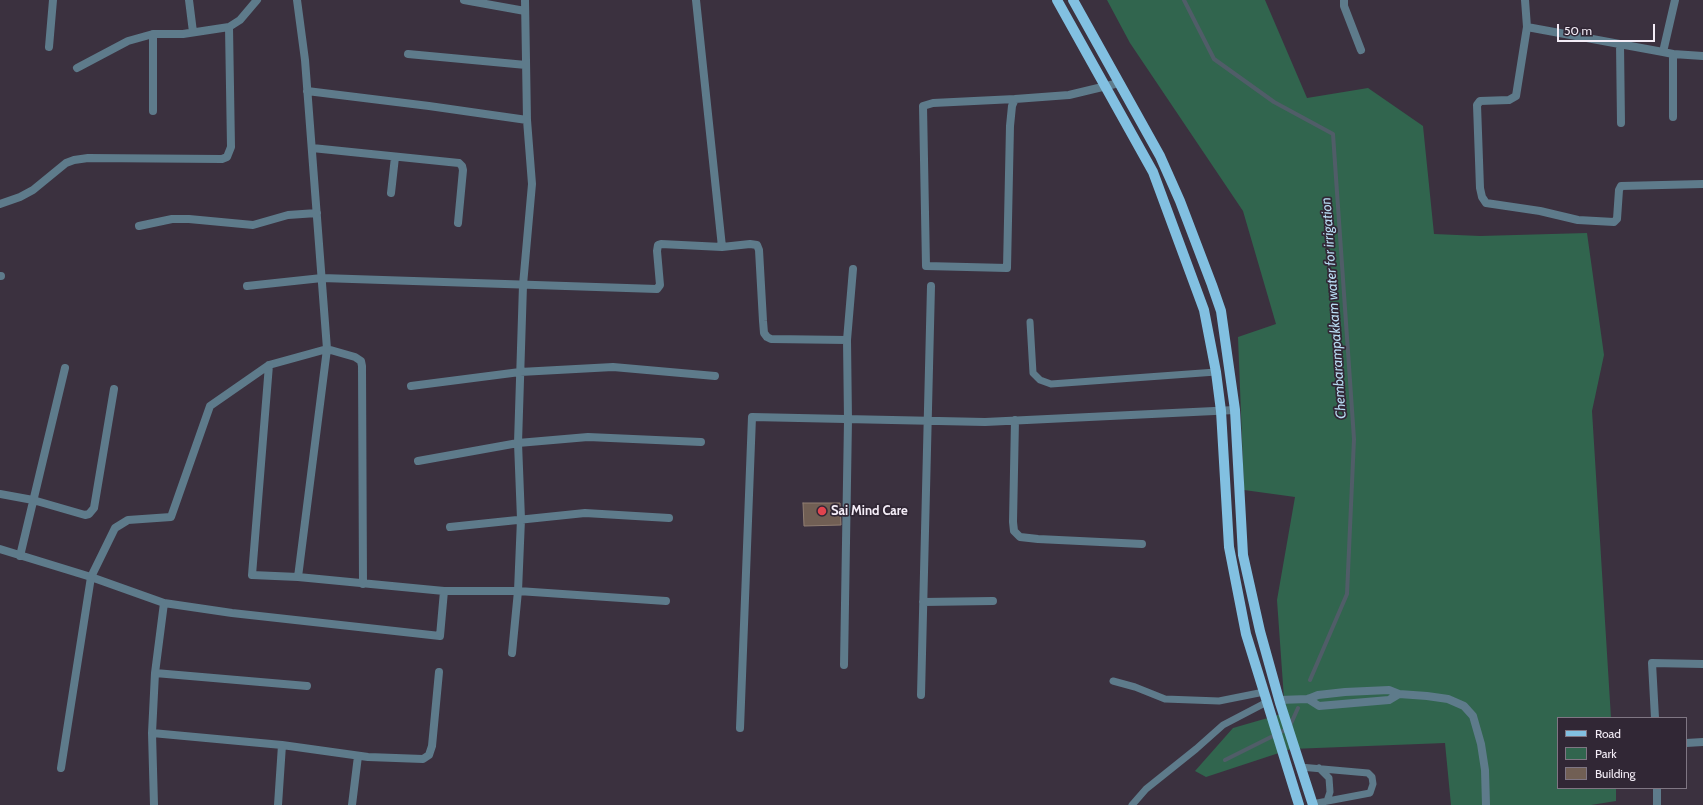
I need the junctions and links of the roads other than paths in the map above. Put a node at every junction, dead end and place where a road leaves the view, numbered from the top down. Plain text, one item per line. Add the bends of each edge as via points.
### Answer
1 (53, 0) edge
2 (188, 0) edge
3 (257, 0) edge
4 (297, 0) edge
5 (464, 0) edge
6 (525, 0) edge
7 (696, 0) edge
8 (1057, 0) edge
9 (1073, 0) edge
10 (1344, 0) edge
11 (1526, 0) edge
12 (1675, 0) edge
13 (525, 11) junction
14 (1527, 26) junction
15 (229, 27) junction
16 (193, 32) junction
17 (154, 34) junction
18 (1620, 44) junction
19 (49, 47) dead end
20 (1361, 50) dead end
21 (1663, 52) junction
22 (408, 54) dead end
23 (1673, 54) junction
24 (1703, 56) edge
25 (526, 65) junction
26 (77, 68) dead end
27 (1119, 83) junction
28 (1105, 86) junction
29 (307, 91) junction
30 (1015, 99) junction
31 (153, 111) dead end
32 (1673, 117) dead end
33 (527, 120) junction
34 (1621, 123) dead end
35 (312, 148) junction
36 (395, 157) junction
37 (1703, 184) edge
38 (390, 193) dead end
39 (0, 204) edge
40 (317, 213) junction
41 (458, 223) dead end
42 (139, 226) dead end
43 (722, 247) junction
44 (853, 269) dead end
45 (322, 278) junction
46 (522, 285) junction
47 (247, 286) dead end
48 (931, 286) dead end
49 (1030, 322) dead end
50 (847, 340) junction
51 (327, 349) junction
52 (269, 365) junction
53 (65, 368) dead end
54 (520, 372) junction
55 (1216, 372) junction
56 (715, 376) dead end
57 (411, 386) dead end
58 (114, 389) dead end
59 (1235, 410) junction
60 (1221, 411) junction
61 (848, 420) junction
62 (927, 420) junction
63 (1015, 420) junction
64 (702, 442) dead end
65 (518, 443) junction
66 (418, 461) dead end
67 (0, 494) edge
68 (33, 500) junction
69 (669, 518) dead end
70 (521, 519) junction
71 (450, 527) dead end
72 (1142, 544) dead end
73 (0, 549) edge
74 (20, 556) junction
75 (91, 576) junction
76 (298, 577) junction
77 (363, 584) junction
78 (444, 590) junction
79 (518, 591) junction
80 (666, 601) dead end
81 (923, 602) junction
82 (993, 602) dead end
83 (164, 603) junction
84 (512, 653) dead end
85 (1703, 664) edge
86 (844, 665) dead end
87 (439, 672) dead end
88 (155, 673) junction
89 (1113, 681) dead end
90 (307, 686) dead end
91 (1345, 692) junction
92 (1398, 694) junction
93 (921, 695) dead end
94 (1308, 700) junction
95 (1266, 701) junction
96 (1279, 702) junction
97 (1345, 703) junction
98 (1655, 717) edge
99 (740, 728) dead end
100 (152, 733) junction
101 (1703, 742) edge
102 (1687, 743) edge
103 (282, 745) junction
104 (358, 756) junction
105 (1299, 763) junction
106 (61, 768) dead end
107 (1318, 768) junction
108 (1657, 789) edge
109 (1327, 801) junction
110 (1313, 804) edge
111 (154, 805) edge
112 (278, 805) edge
113 (352, 805) edge
114 (1132, 805) edge
115 (1300, 805) edge
116 (1486, 805) edge
117 (1657, 805) edge

1 - 19 street
2 - 16 street
3 - 15 street via 240,20
4 - 29 street
5 - 13 street
6 - 13 street
7 - 43 street
8 - 28 main road
9 - 27 main road
10 - 20 street
11 - 14 street
12 - 21 street
13 - 25 street
14 - 18 street
14 - 37 street via 1516,96 1509,100 1480,101 1477,105 1480,188 1486,203 1578,220 1614,222 1617,219 1621,186
15 - 16 street
15 - 39 street via 231,147 228,157 74,160 66,163 33,190
16 - 17 street
17 - 26 street via 128,41
17 - 31 street
18 - 21 street
18 - 34 street
21 - 23 street
22 - 25 street
23 - 24 street
23 - 32 street
25 - 33 street
27 - 28 street
27 - 59 main road via 1160,156 1212,285 1220,311
28 - 30 street via 1069,95
28 - 55 main road via 1154,172 1204,310
29 - 33 street
29 - 35 street
30 - 30 street via 1010,126 1007,268 926,266 923,106 933,103
33 - 46 street via 532,184
35 - 36 street
35 - 40 street
36 - 38 street
36 - 41 street via 462,166
40 - 42 street via 288,216 252,225 172,219
40 - 45 street
43 - 46 street via 669,243 658,245 660,286 657,289
43 - 50 street via 757,245 766,337
44 - 50 street
45 - 46 street
45 - 47 street
45 - 51 street
46 - 54 street
48 - 62 street
49 - 55 lane via 1033,373 1040,380 1051,384
50 - 61 street
51 - 52 street
51 - 76 street
51 - 77 street via 355,357 362,366
52 - 75 street via 210,406 171,517 128,520 116,528
52 - 76 street via 252,575
53 - 68 street
54 - 56 street via 613,366
54 - 57 street
54 - 65 street
55 - 60 main road
58 - 68 street via 94,508 85,516
59 - 60 street
59 - 96 main road via 1243,555
60 - 63 street
60 - 95 main road via 1229,547 1246,634
61 - 62 street
61 - 86 street
61 - 99 street via 752,417
62 - 63 street
62 - 81 street
63 - 72 street via 1013,522 1014,531 1020,537
64 - 65 street via 588,437
65 - 66 street
65 - 70 street
67 - 68 street
68 - 74 street
69 - 70 street via 584,513
70 - 71 street
70 - 79 street
73 - 74 street
74 - 75 street
75 - 83 street
75 - 106 street
76 - 77 street
77 - 78 street
78 - 79 street
78 - 83 street via 440,636
79 - 80 street
79 - 84 street
81 - 82 street
81 - 93 street
83 - 88 street
85 - 98 street via 1652,663
87 - 104 street via 429,755 423,759
88 - 90 street
88 - 100 street
89 - 95 lane via 1166,699
91 - 92 street via 1389,690
91 - 94 street via 1318,695
91 - 97 street
92 - 97 street via 1390,700
92 - 116 street via 1448,699 1464,706 1473,716 1485,770
94 - 96 street
94 - 97 street via 1319,706
95 - 114 lane via 1223,725 1146,789
95 - 115 main road
96 - 105 main road
100 - 103 street
100 - 111 street
101 - 102 street
103 - 104 street
103 - 112 street
104 - 113 street
105 - 107 lane
105 - 110 main road
107 - 109 lane via 1329,778 1330,792
107 - 109 lane via 1368,773 1372,777 1370,793
108 - 117 street
109 - 110 lane

